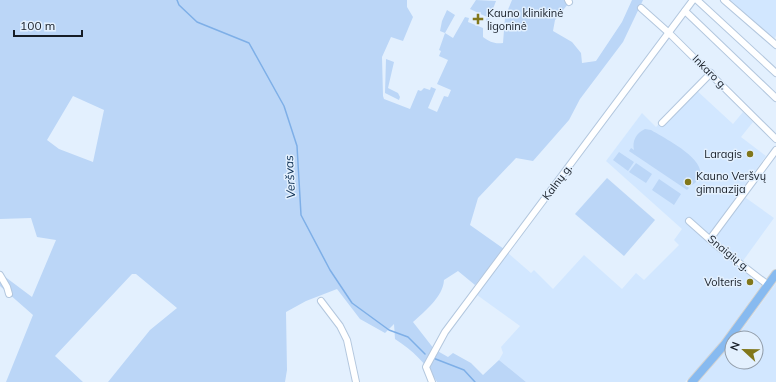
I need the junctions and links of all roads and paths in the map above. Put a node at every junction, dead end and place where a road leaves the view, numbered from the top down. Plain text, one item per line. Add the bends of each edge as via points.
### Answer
1 (693, 0) edge
2 (697, 0) edge
3 (724, 0) edge
4 (641, 8) dead end
5 (685, 11) junction
6 (669, 32) junction
7 (776, 45) edge
8 (710, 73) junction
9 (776, 73) edge
10 (776, 98) edge
11 (662, 122) dead end
12 (776, 139) edge
13 (776, 150) edge
14 (689, 222) dead end
15 (710, 238) junction
16 (0, 274) edge
17 (776, 274) edge
18 (768, 285) junction
19 (9, 294) dead end
20 (321, 301) dead end
21 (356, 382) edge
22 (432, 382) edge
23 (692, 382) edge

1 - 5 street, Kalnų g.
2 - 9 street
3 - 7 street
4 - 6 street, Inkaro g.
5 - 6 street, Kalnų g.
5 - 10 street
6 - 8 street, Inkaro g.
6 - 22 street, Kalnų g. via 456,315 426,367
8 - 11 street
8 - 12 street, Inkaro g.
13 - 15 street
14 - 15 street, Snaigių g.
15 - 18 street, Snaigių g.
16 - 19 street
17 - 18 main road
18 - 23 main road via 725,344
20 - 21 street via 347,340

